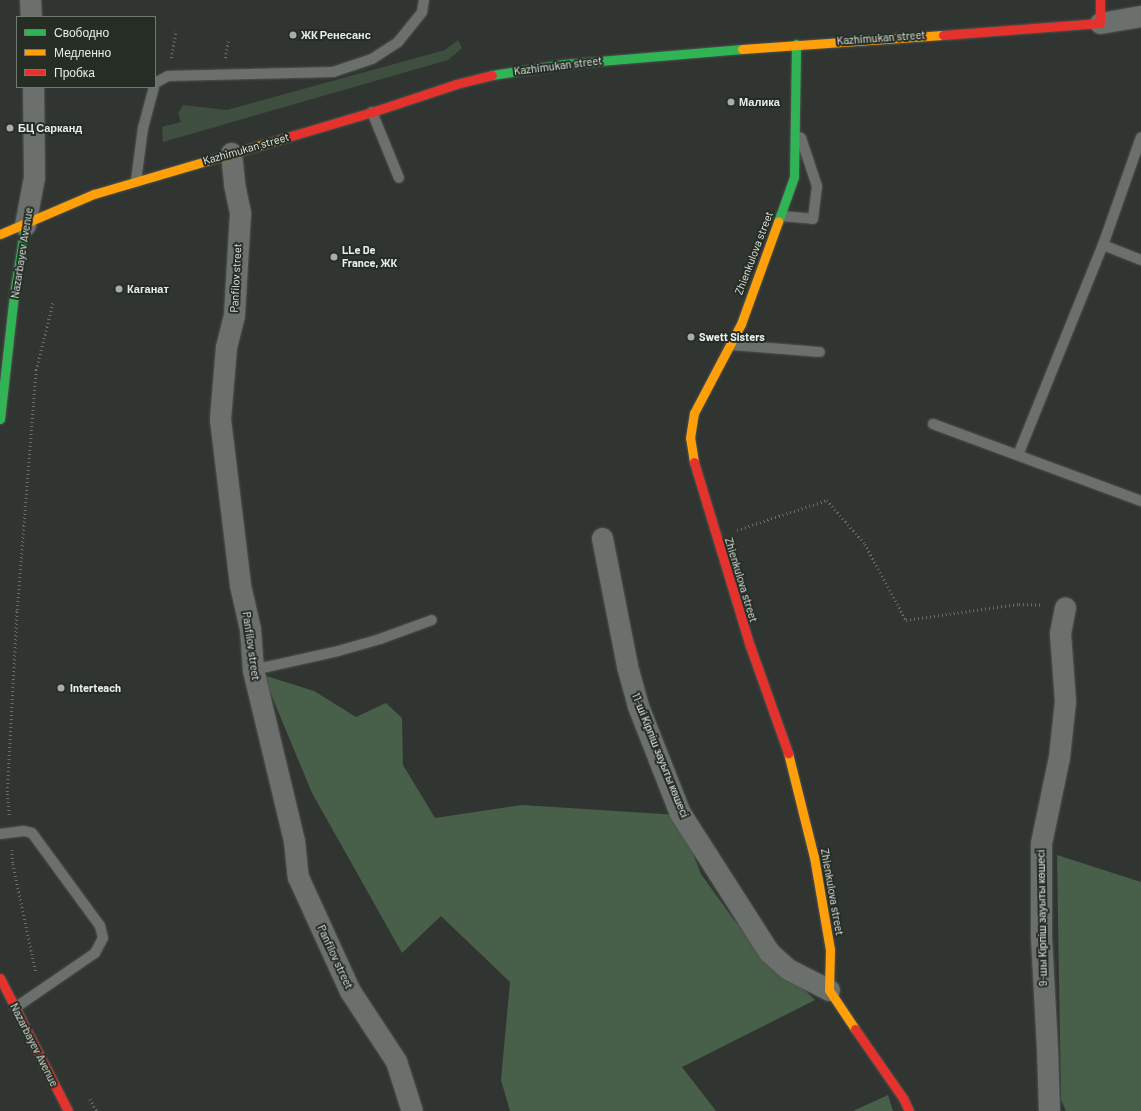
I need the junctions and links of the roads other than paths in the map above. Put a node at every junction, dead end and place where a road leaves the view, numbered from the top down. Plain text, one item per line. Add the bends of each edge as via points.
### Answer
1 (30, 0) edge
2 (424, 0) edge
3 (1100, 0) edge
4 (31, 16) edge
5 (1141, 16) edge
6 (1100, 23) junction
7 (796, 44) junction
8 (156, 82) edge
9 (33, 88) edge
10 (154, 88) edge
11 (372, 112) junction
12 (795, 119) junction
13 (1141, 138) edge
14 (231, 153) junction
15 (399, 178) dead end
16 (136, 181) junction
17 (781, 216) junction
18 (25, 225) junction
19 (0, 234) edge
20 (1103, 245) junction
21 (1141, 260) edge
22 (731, 345) junction
23 (820, 352) dead end
24 (1, 401) edge
25 (0, 418) edge
26 (933, 424) dead end
27 (1018, 455) junction
28 (1141, 501) edge
29 (602, 538) dead end
30 (1065, 607) road end
31 (432, 620) dead end
32 (253, 670) junction
33 (5, 834) edge
34 (0, 978) edge
35 (829, 990) junction
36 (15, 1008) junction
37 (68, 1111) edge
38 (412, 1111) edge
39 (909, 1111) edge
40 (1049, 1111) edge

1 - 4 street
2 - 8 lane via 422,12 398,42 372,59 333,72 168,76
3 - 6 street
5 - 6 street, Kazhimukan street
6 - 7 street, Kazhimukan street
7 - 11 street, Kazhimukan street via 564,64 499,73 456,84
7 - 12 street, Zhienkulova street
9 - 18 street, Nazarbayev Avenue via 34,177
10 - 16 lane via 143,128
11 - 14 street, Kazhimukan street
11 - 15 lane
12 - 17 street, Zhienkulova street via 794,177
12 - 17 lane via 817,186 813,219
13 - 20 lane
14 - 16 street, Kazhimukan street
14 - 32 street, Panfilov street via 240,213 234,315 226,347 220,419 240,585 250,629
16 - 18 street, Kazhimukan street via 78,199
17 - 22 street, Zhienkulova street
18 - 19 street, Kazhimukan street
18 - 24 street, Nazarbayev Avenue
20 - 21 lane
20 - 27 lane
22 - 23 lane
22 - 35 street, Zhienkulova street via 694,413 690,438 695,470 750,646 792,766 814,857 830,950
24 - 25 street, Nazarbayev Avenue
26 - 27 lane
27 - 28 lane
29 - 35 street, 11-ші Кірпіш зауыты көшесі via 627,666 638,706 680,813 769,952 788,970
30 - 40 street, 9-шы Кірпіш зауыты көшесі via 1060,633 1065,701 1059,757 1041,843 1040,936
31 - 32 lane via 345,649
32 - 38 street, Panfilov street via 294,841 298,878 350,990 396,1061
33 - 36 lane via 32,833 100,926 103,938 95,953
34 - 36 street, Nazarbayev Avenue
35 - 39 street via 904,1098
36 - 37 street, Nazarbayev Avenue

